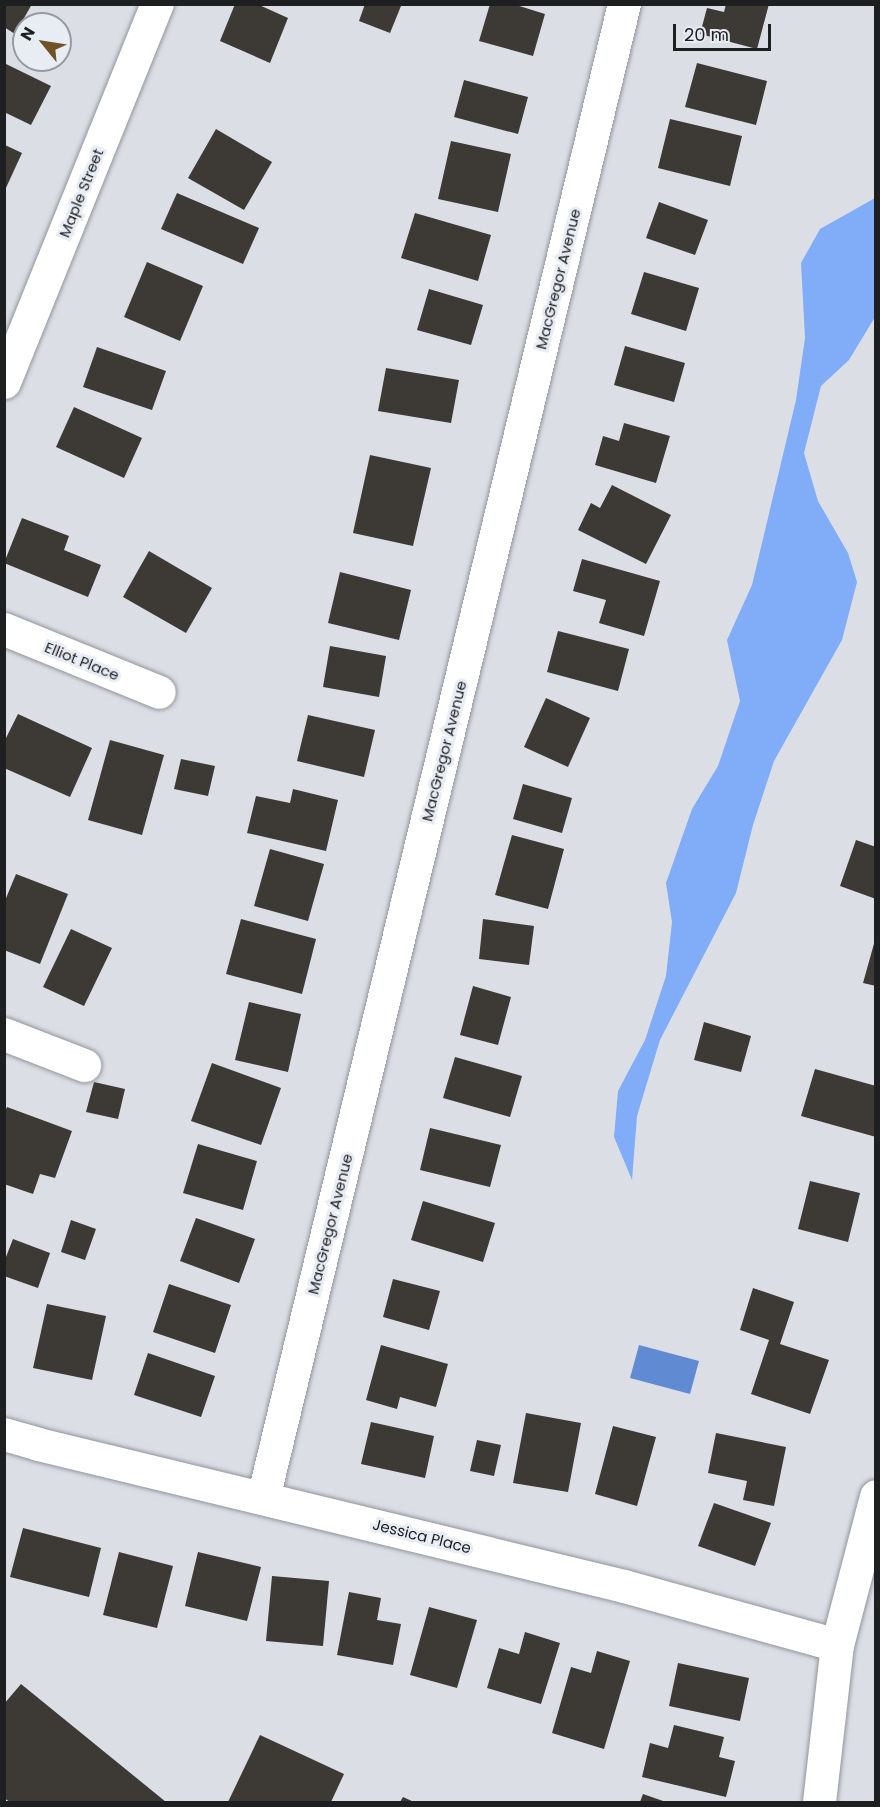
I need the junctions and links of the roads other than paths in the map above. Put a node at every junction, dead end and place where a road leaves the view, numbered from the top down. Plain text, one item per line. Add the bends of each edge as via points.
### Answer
1 (157, 4) edge
2 (624, 4) edge
3 (4, 382) edge
4 (4, 629) edge
5 (159, 692) dead end
6 (4, 1034) edge
7 (84, 1065) dead end
8 (4, 1434) edge
9 (876, 1496) edge
10 (263, 1498) junction
11 (837, 1645) junction
12 (819, 1803) edge

1 - 3 street, Maple Street
2 - 10 street, MacGregor Avenue
4 - 5 street, Elliot Place
6 - 7 street
8 - 10 street, Jessica Place
9 - 11 street
10 - 11 street, Jessica Place via 624,1586
11 - 12 street

